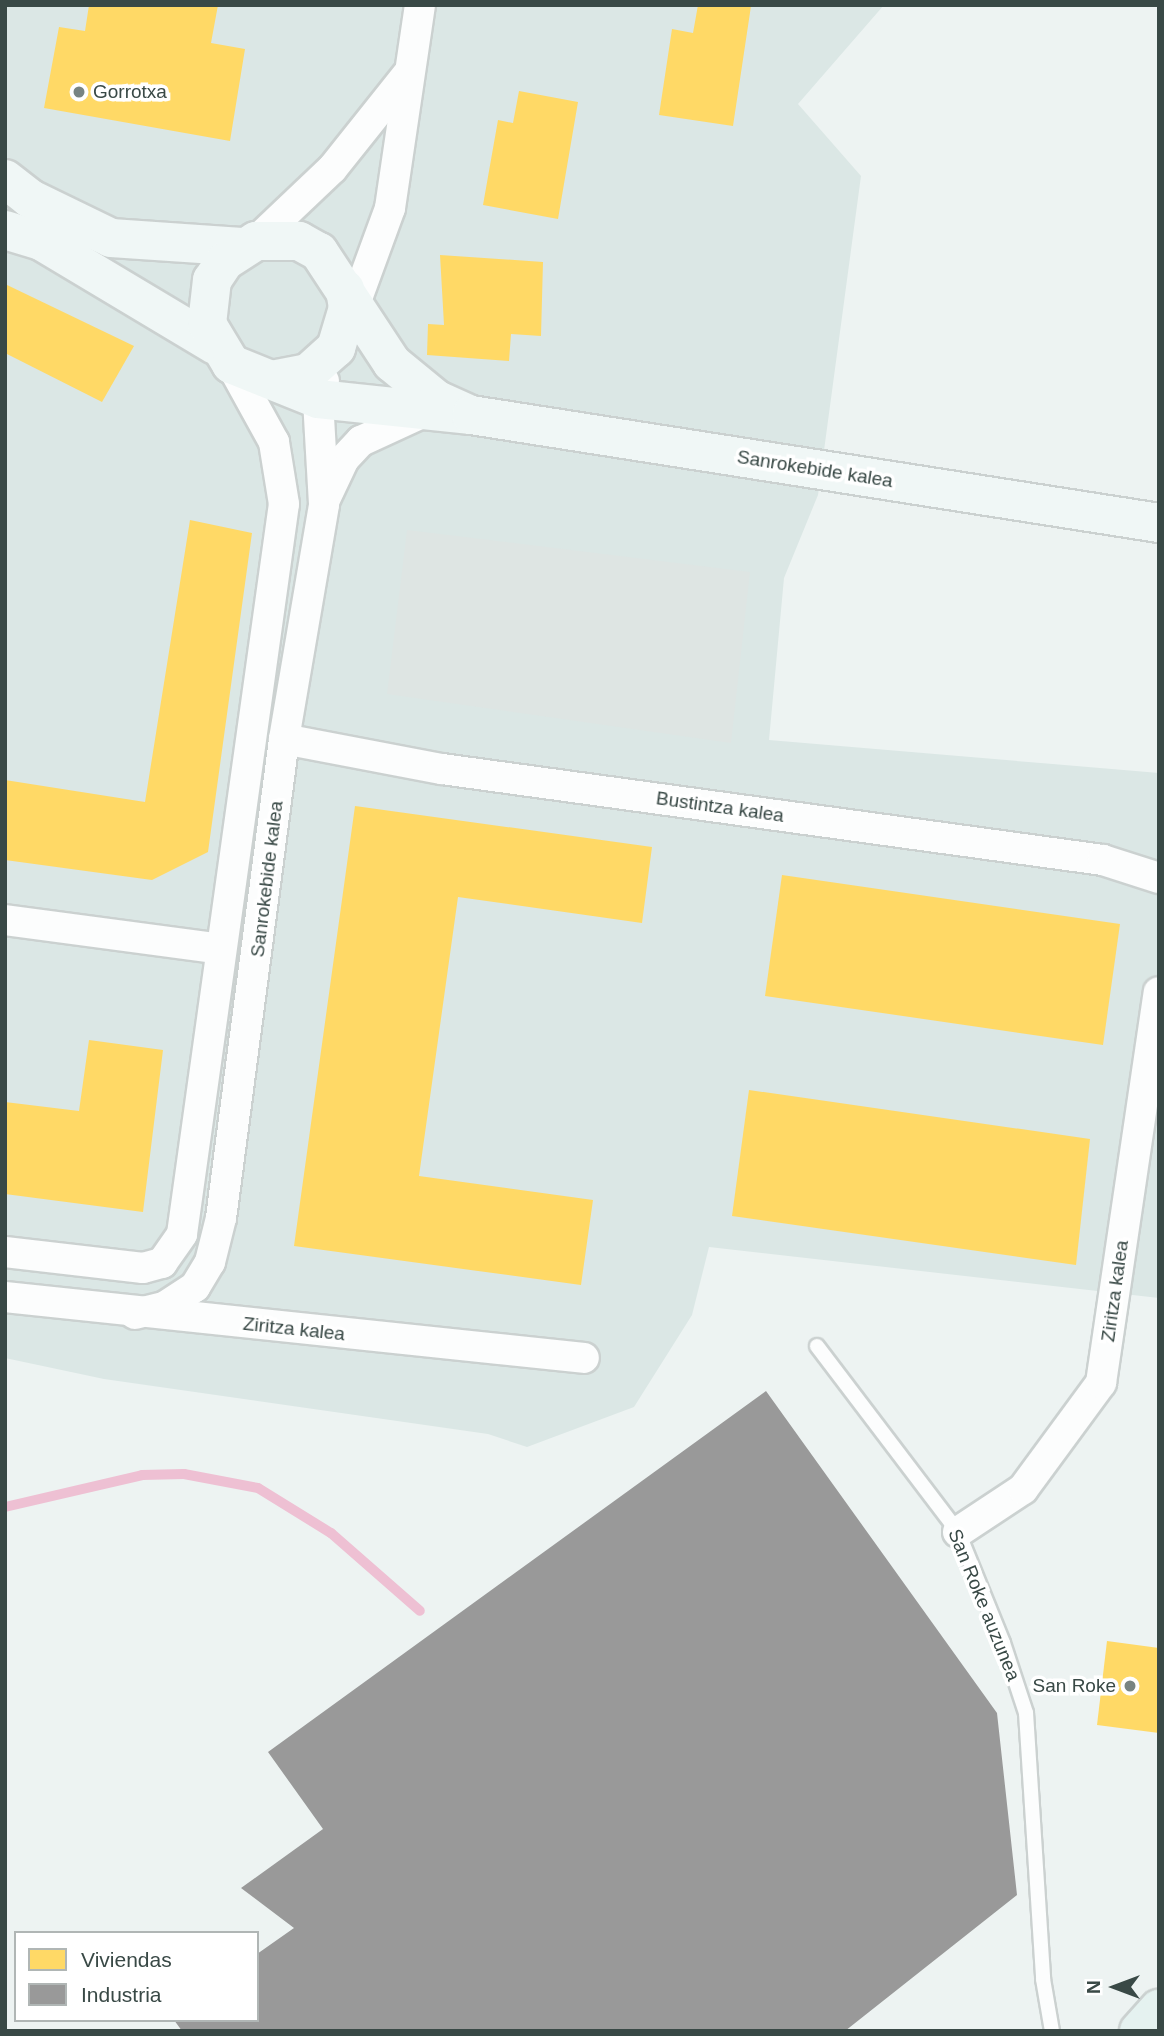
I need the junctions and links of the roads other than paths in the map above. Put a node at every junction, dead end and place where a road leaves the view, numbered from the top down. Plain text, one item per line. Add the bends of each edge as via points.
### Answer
1 (420, 5) edge
2 (407, 75) junction
3 (5, 179) edge
4 (5, 230) edge
5 (23, 242) edge
6 (249, 244) junction
7 (345, 318) junction
8 (223, 354) junction
9 (272, 380) junction
10 (318, 399) junction
11 (420, 415) junction
12 (471, 415) junction
13 (324, 504) junction
14 (1159, 523) edge
15 (284, 738) junction
16 (1157, 875) edge
17 (5, 920) edge
18 (208, 947) dead end
19 (1159, 992) edge
20 (5, 1252) edge
21 (5, 1297) edge
22 (135, 1314) junction
23 (817, 1346) dead end
24 (584, 1358) dead end
25 (958, 1532) junction
26 (1159, 2009) edge
27 (1052, 2031) edge
28 (1139, 2031) edge

1 - 2 street
2 - 6 street via 332,169
2 - 7 street via 409,110 390,208
3 - 6 main road via 29,198 111,238
4 - 5 main road
5 - 8 main road
6 - 7 main road via 299,242 319,251
6 - 8 main road via 212,280 207,324
7 - 9 main road via 308,373
7 - 10 street
7 - 12 main road via 415,385
8 - 9 main road
8 - 20 street, Sanrokebide kalea via 274,442 284,504 187,1212 174,1248 162,1263 144,1268
9 - 10 main road
10 - 11 main road
10 - 13 street, Sanrokebide kalea
11 - 12 main road
11 - 13 street via 361,441 333,477
12 - 14 main road, Sanrokebide kalea
13 - 15 street, Sanrokebide kalea
15 - 16 street, Bustintza kalea via 387,761
15 - 22 street, Sanrokebide kalea via 210,1262 195,1287 164,1307
17 - 18 street
19 - 25 street, Ziritza kalea via 1101,1383 1023,1489
21 - 22 street, Ziritza kalea
22 - 24 street, Ziritza kalea
23 - 25 lane, San Roke auzunea
25 - 27 lane, San Roke auzunea via 1026,1713 1043,1979
26 - 28 main road

